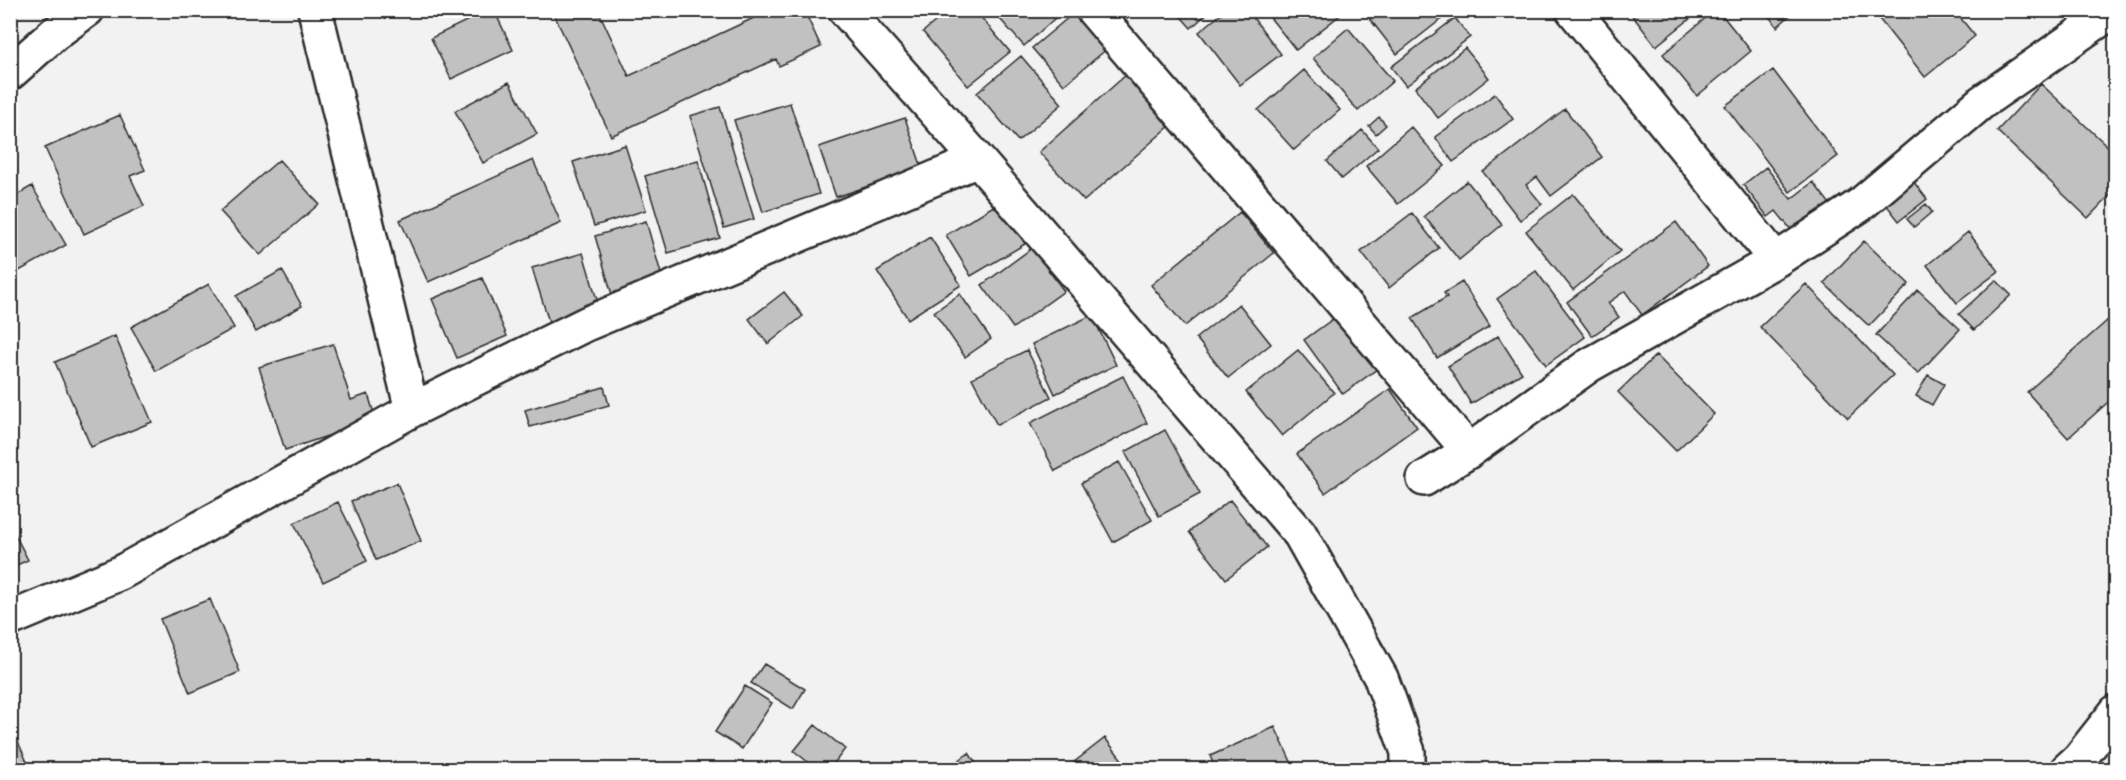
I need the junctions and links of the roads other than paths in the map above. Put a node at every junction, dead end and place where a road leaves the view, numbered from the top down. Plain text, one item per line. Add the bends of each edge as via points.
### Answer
1 (87, 10) edge
2 (315, 10) edge
3 (845, 10) edge
4 (1093, 10) edge
5 (1573, 10) edge
6 (2114, 10) edge
7 (50, 22) edge
8 (10, 73) edge
9 (978, 160) junction
10 (1776, 260) junction
11 (411, 410) junction
12 (1469, 452) junction
13 (1424, 479) dead end
14 (10, 619) edge
15 (2115, 712) edge
16 (1408, 770) edge
17 (2067, 770) edge

1 - 7 street
2 - 11 street
3 - 9 street
4 - 12 street
5 - 10 street
6 - 10 street via 1982,102 1860,204
7 - 8 street
9 - 11 street via 586,324
9 - 16 street via 1300,534 1381,678 1408,752
10 - 12 street via 1588,366
11 - 14 street via 120,573
12 - 13 street
15 - 17 street

